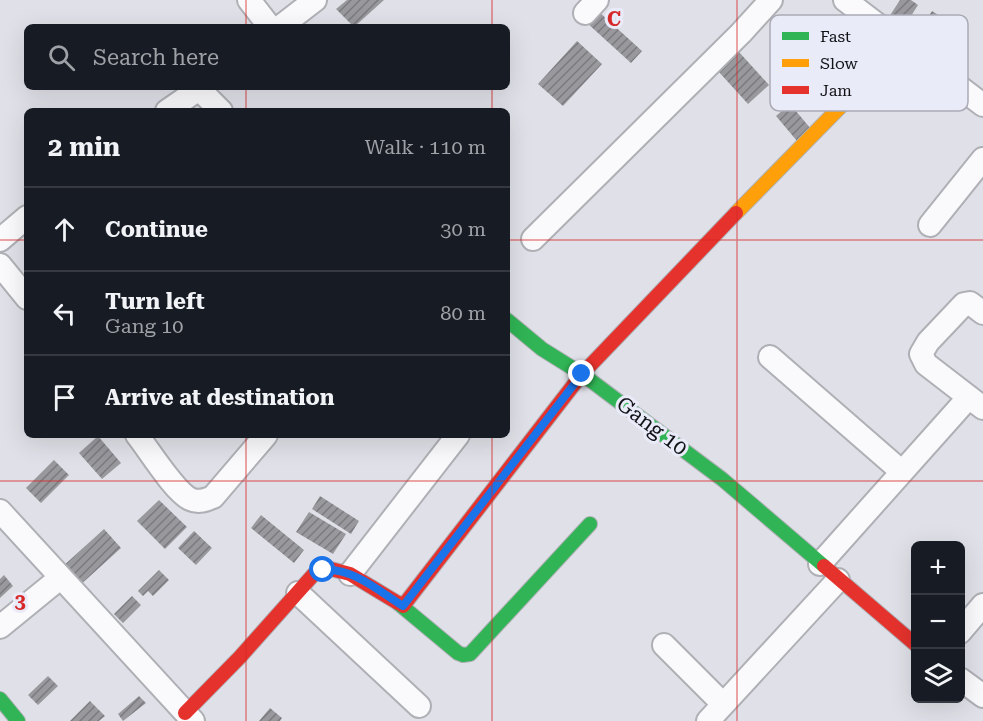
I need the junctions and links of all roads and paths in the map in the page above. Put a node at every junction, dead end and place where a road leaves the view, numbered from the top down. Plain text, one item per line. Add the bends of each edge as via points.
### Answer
1 (249, 0) edge
2 (315, 0) edge
3 (771, 0) edge
4 (845, 0) edge
5 (864, 15) edge
6 (268, 24) edge
7 (284, 24) edge
8 (198, 90) edge
9 (203, 90) edge
10 (968, 94) edge
11 (983, 105) edge
12 (171, 108) edge
13 (218, 108) edge
14 (836, 111) edge
15 (983, 159) edge
16 (24, 220) edge
17 (930, 225) dead end
18 (533, 239) dead end
19 (0, 240) edge
20 (0, 265) edge
21 (24, 294) edge
22 (983, 313) edge
23 (510, 322) edge
24 (770, 357) dead end
25 (582, 374) junction
26 (976, 403) edge
27 (139, 438) edge
28 (263, 438) edge
29 (456, 438) edge
30 (901, 471) junction
31 (0, 511) edge
32 (590, 524) dead end
33 (820, 564) junction
34 (350, 574) junction
35 (60, 578) junction
36 (838, 580) junction
37 (298, 593) junction
38 (983, 605) edge
39 (403, 606) junction
40 (965, 626) edge
41 (0, 627) edge
42 (911, 642) edge
43 (664, 645) dead end
44 (965, 683) edge
45 (983, 696) edge
46 (0, 699) edge
47 (723, 704) junction
48 (419, 706) dead end
49 (189, 717) edge
50 (18, 721) edge
51 (708, 721) edge

1 - 6 street
2 - 7 street
3 - 18 street
4 - 5 street
8 - 12 street
9 - 13 street
10 - 11 street
14 - 25 main road
15 - 17 street
16 - 19 street
20 - 21 street
22 - 26 street via 970,303 964,304 921,354 926,364
23 - 25 main road, Gang 10
24 - 30 street
25 - 33 main road, Gang 10 via 722,479
25 - 39 main road
26 - 30 street
27 - 28 street via 173,483 190,499 204,501 213,497
29 - 34 street
30 - 33 street
31 - 35 street
32 - 39 main road via 467,655 459,655
33 - 36 main road, Gang 10
34 - 37 main road via 323,570 314,574
34 - 39 main road
35 - 41 street
35 - 49 street
36 - 42 main road, Gang 10
36 - 47 street
37 - 48 street
37 - 49 main road
38 - 40 street
43 - 47 street
44 - 45 street
46 - 50 main road
47 - 51 street

